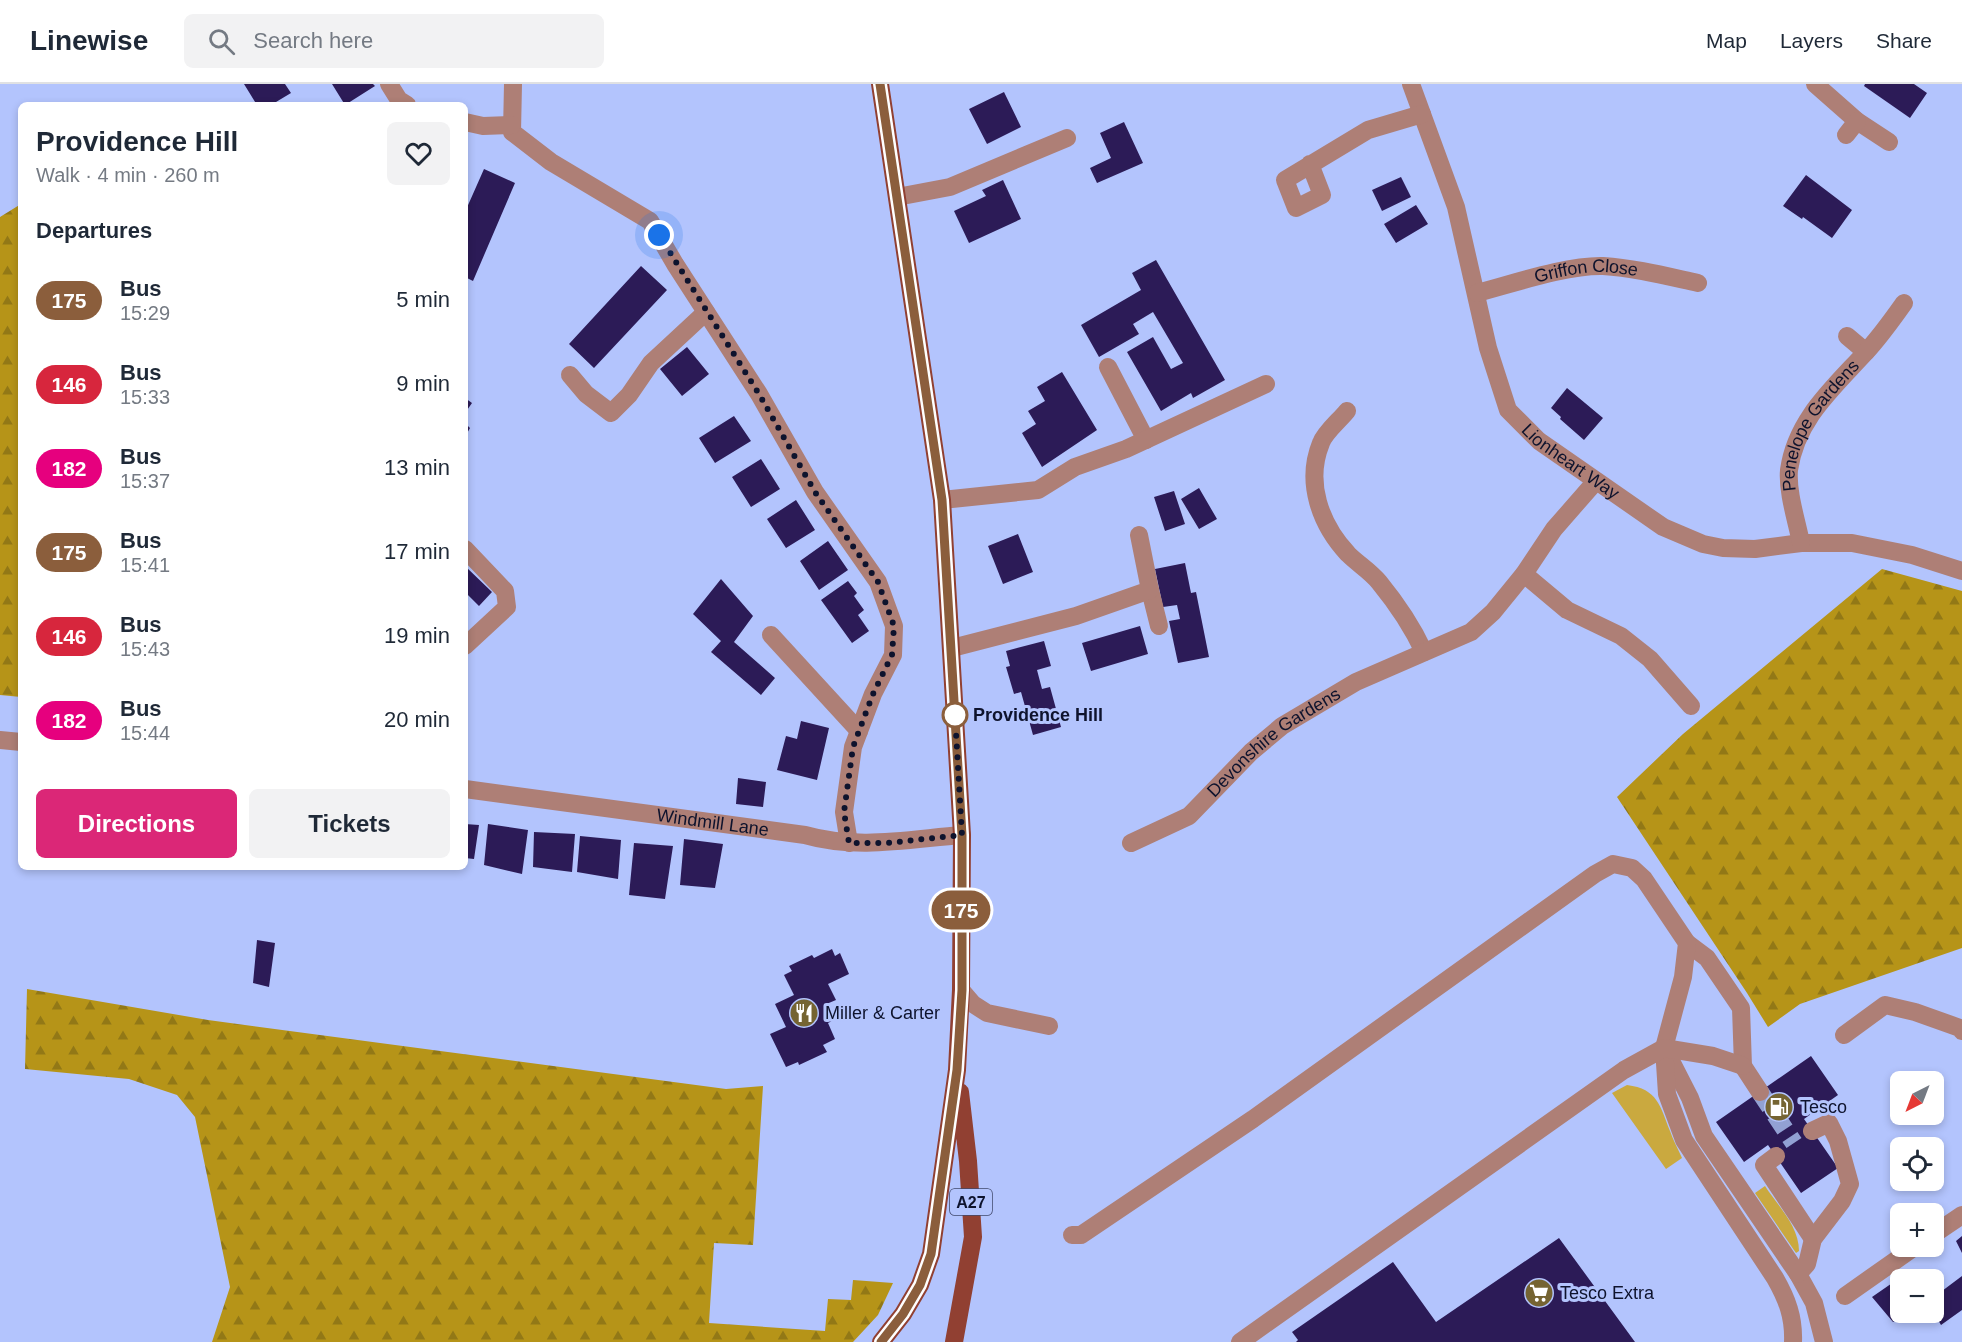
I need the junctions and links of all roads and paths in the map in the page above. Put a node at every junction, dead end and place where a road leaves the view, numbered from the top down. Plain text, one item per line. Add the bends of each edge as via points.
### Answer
1 (389, 84) edge
2 (513, 84) edge
3 (880, 84) edge
4 (1411, 84) edge
5 (1815, 84) edge
6 (402, 102) edge
7 (1422, 114) junction
8 (468, 123) edge
9 (512, 125) junction
10 (1067, 138) dead end
11 (1889, 142) dead end
12 (1310, 164) dead end
13 (897, 197) junction
14 (1698, 283) dead end
15 (1477, 293) junction
16 (1904, 303) dead end
17 (706, 312) junction
18 (1847, 336) dead end
19 (1866, 352) junction
20 (1108, 366) dead end
21 (570, 375) dead end
22 (1266, 384) dead end
23 (1347, 411) dead end
24 (1146, 440) junction
25 (1596, 481) junction
26 (942, 500) junction
27 (1138, 535) dead end
28 (1801, 543) junction
29 (468, 552) edge
30 (1962, 571) edge
31 (1524, 574) junction
32 (1150, 590) junction
33 (1159, 626) dead end
34 (771, 635) dead end
35 (468, 643) edge
36 (952, 648) junction
37 (1424, 652) junction
38 (1691, 706) dead end
39 (859, 731) junction
40 (0, 740) edge
41 (18, 742) edge
42 (468, 780) edge
43 (468, 789) edge
44 (484, 791) junction
45 (962, 835) junction
46 (849, 843) junction
47 (1131, 843) dead end
48 (1687, 943) junction
49 (962, 990) junction
50 (1049, 1026) dead end
51 (1961, 1030) edge
52 (1844, 1035) dead end
53 (1664, 1048) junction
54 (1743, 1066) junction
55 (957, 1070) junction
56 (1760, 1092) tunnel mouth
57 (1812, 1131) dead end
58 (1776, 1156) tunnel mouth
59 (1962, 1215) edge
60 (1944, 1227) edge
61 (1072, 1235) dead end
62 (1813, 1239) junction
63 (1900, 1257) edge
64 (1798, 1274) junction
65 (1845, 1296) dead end
66 (881, 1342) edge
67 (954, 1342) edge
68 (1240, 1342) edge
69 (1793, 1342) edge
70 (1824, 1342) edge

1 - 6 street
2 - 9 street
3 - 13 main road, A27
4 - 7 street, Lionheart Way
5 - 11 street via 1852,128
7 - 12 street via 1368,130
7 - 15 street, Lionheart Way via 1456,207
8 - 9 street
9 - 17 street via 512,132 551,162 650,221
10 - 13 street via 950,187
13 - 26 main road, A27
14 - 15 street, Griffon Close via 1600,266 1558,272
15 - 25 street, Lionheart Way via 1488,348 1508,410 1539,441
16 - 19 street, Penelope Gardens
17 - 21 street via 651,363 611,413 586,394
17 - 39 street via 815,492 878,582 894,626 892,655
18 - 19 street, Penelope Gardens
19 - 28 street, Penelope Gardens via 1806,420 1794,448 1789,473
20 - 24 street
22 - 24 street
23 - 37 street via 1316,436 1313,476 1318,506 1347,553 1377,579 1398,606
24 - 26 street via 1075,467 1038,490
25 - 28 street, Lionheart Way via 1664,527 1703,544 1755,549
25 - 31 street, Devonshire Gardens via 1554,529
26 - 36 main road, A27
27 - 32 street
28 - 30 street, Lionheart Way via 1852,543 1887,549
29 - 35 street via 505,591 507,607
31 - 37 street, Devonshire Gardens via 1494,612 1471,632
31 - 38 street via 1567,610 1621,636 1650,659
32 - 33 street
32 - 36 street via 1076,616
34 - 39 street
36 - 45 main road, A27
37 - 47 street, Devonshire Gardens via 1356,682 1282,726 1251,752 1190,816
39 - 46 street via 844,812
40 - 41 street
42 - 44 street
43 - 44 street, Windmill Lane
44 - 46 street, Windmill Lane
45 - 46 street, Windmill Lane
45 - 49 main road, A27
48 - 53 street via 1683,977
48 - 54 street via 1707,958 1741,1008
48 - 61 street via 1644,879 1632,868 1613,864 1234,1132 1081,1235
49 - 50 street via 987,1013
49 - 55 main road, A27
51 - 52 street via 1885,1005
53 - 54 street via 1713,1056
53 - 64 street via 1704,1136
53 - 68 street via 1615,1077
53 - 69 street via 1667,1094 1684,1140 1788,1301 1794,1324
54 - 56 street
55 - 66 main road, A27 via 931,1254 920,1285
55 - 67 main road, A27 via 972,1237
57 - 62 street via 1829,1123 1850,1184
58 - 62 street via 1764,1165
59 - 60 street
62 - 64 street via 1807,1264
63 - 65 street
64 - 70 street via 1814,1303

